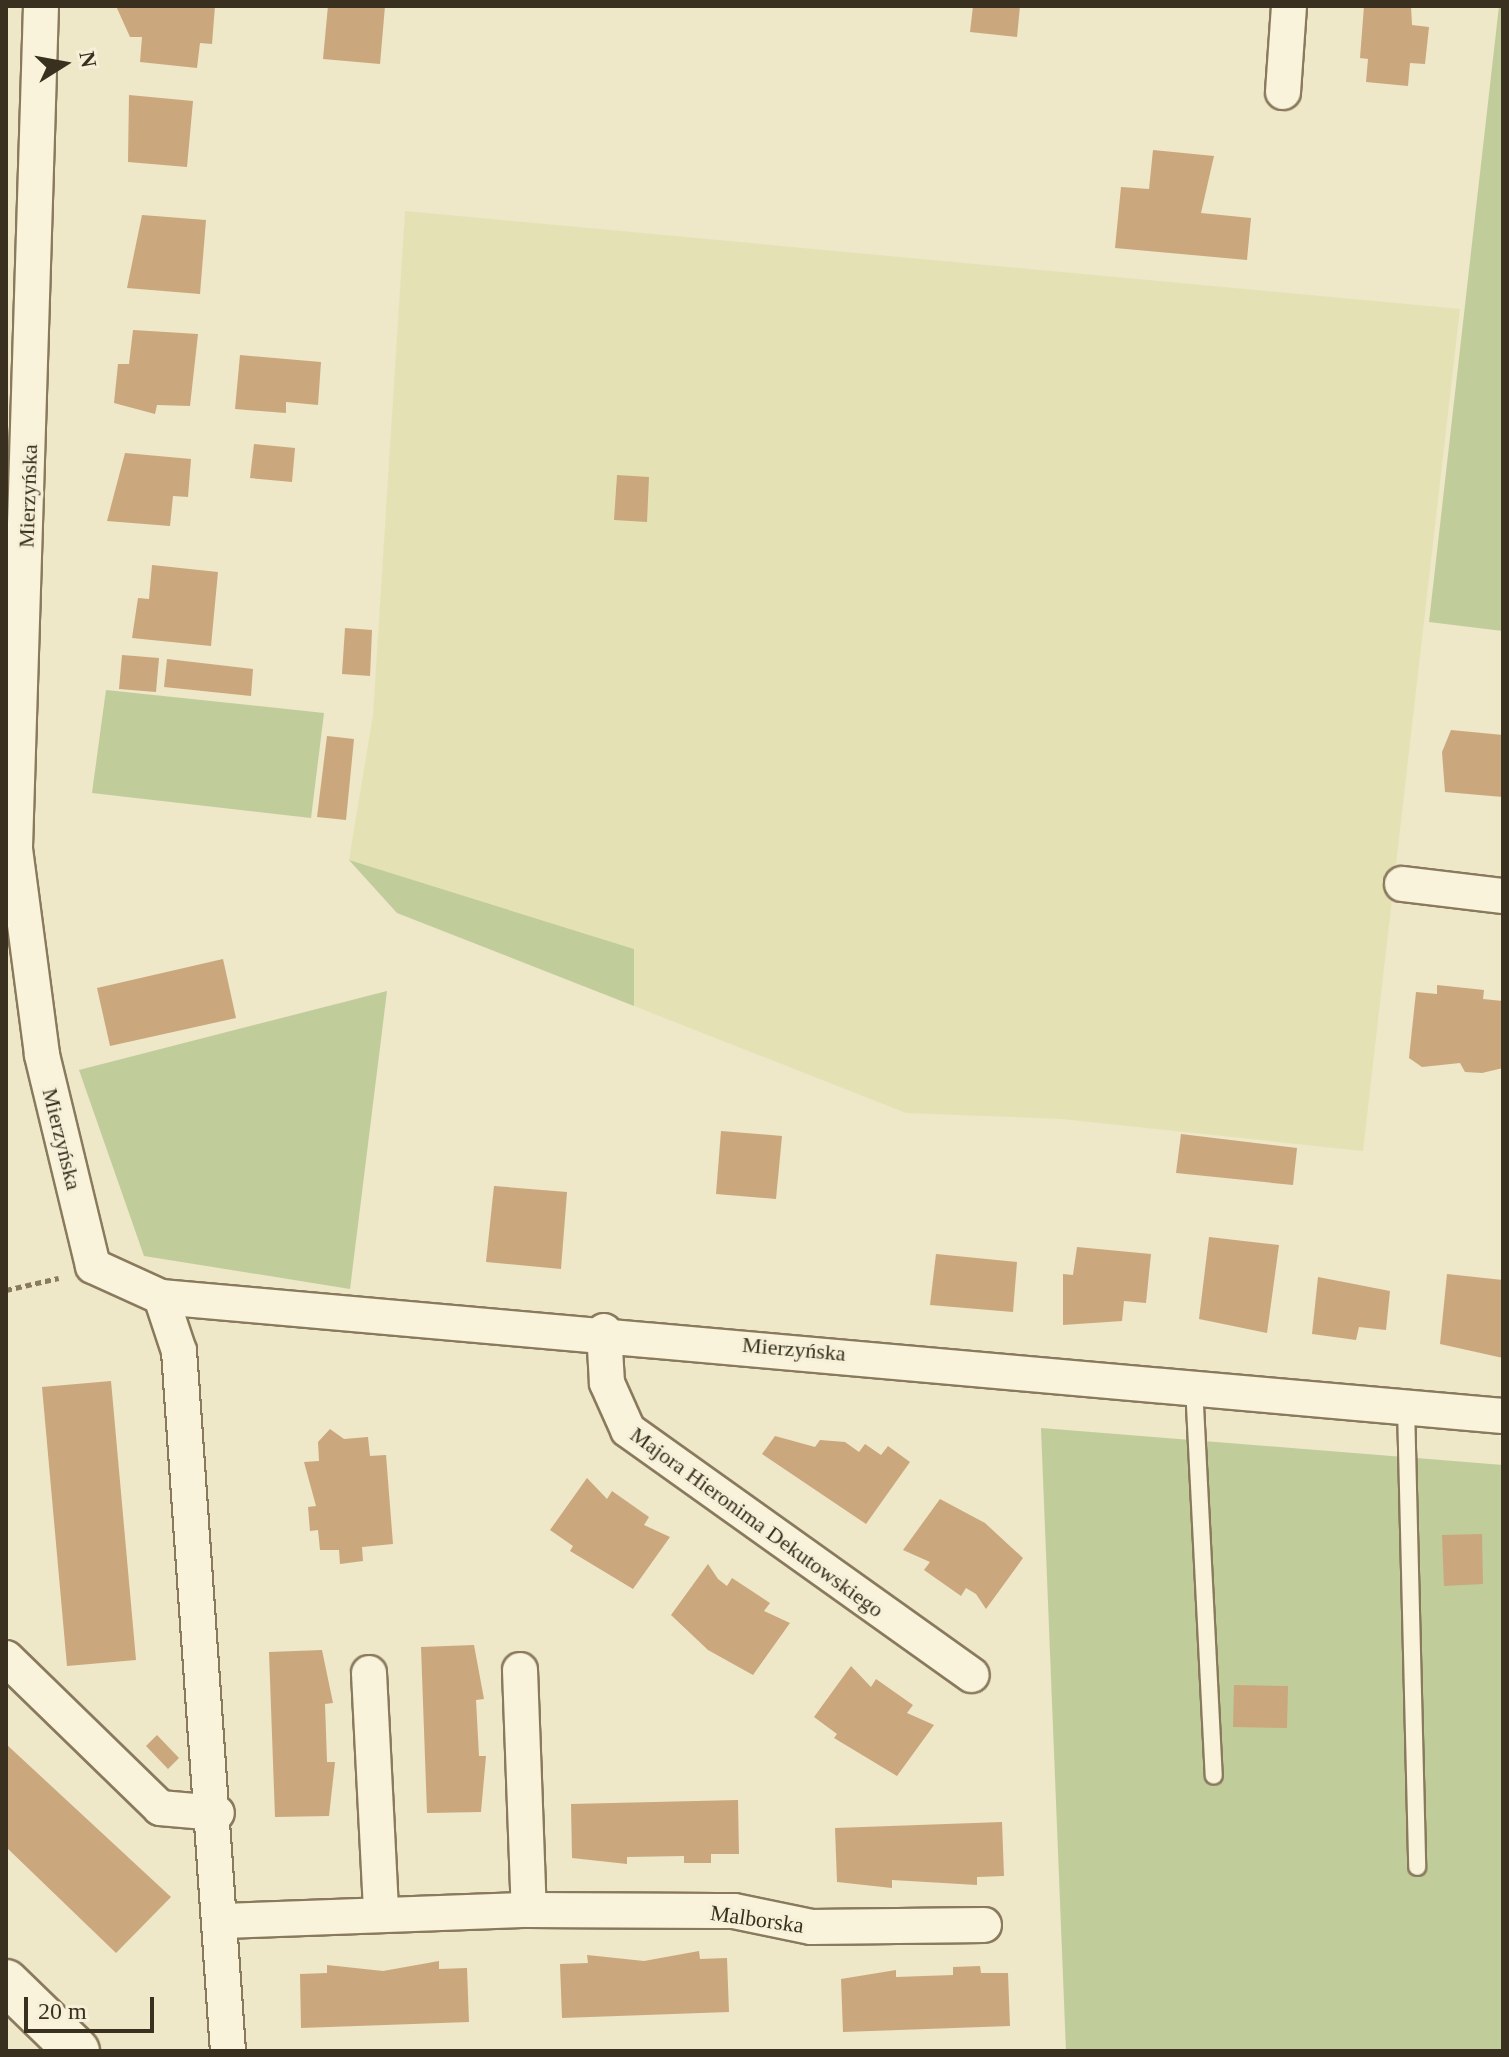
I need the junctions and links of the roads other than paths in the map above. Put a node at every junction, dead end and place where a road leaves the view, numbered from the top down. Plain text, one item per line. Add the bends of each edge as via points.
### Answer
1 (41, 6) edge
2 (1289, 6) edge
3 (1283, 92) dead end
4 (16, 601) edge
5 (1402, 884) dead end
6 (1503, 896) edge
7 (161, 1297) junction
8 (604, 1331) junction
9 (1194, 1386) junction
10 (1406, 1407) junction
11 (1503, 1416) edge
12 (6, 1658) edge
13 (520, 1670) dead end
14 (369, 1673) dead end
15 (971, 1675) dead end
16 (1214, 1775) dead end
17 (217, 1813) junction
18 (1417, 1867) dead end
19 (529, 1910) junction
20 (381, 1914) junction
21 (224, 1921) junction
22 (984, 1925) dead end
23 (6, 1982) edge
24 (77, 2051) edge
25 (228, 2051) edge

1 - 4 street, Mierzyńska
2 - 3 street
4 - 7 street, Mierzyńska via 15,849 42,1055 93,1266
5 - 6 street
7 - 8 street, Mierzyńska
7 - 17 street via 179,1351
8 - 9 street, Mierzyńska
8 - 15 street, Majora Hieronima Dekutowskiego via 607,1383 628,1430
9 - 10 street, Mierzyńska
9 - 16 lane
10 - 11 street, Mierzyńska
10 - 18 lane
12 - 17 street via 160,1808
13 - 19 street
14 - 20 street
17 - 21 street
19 - 20 street, Malborska
19 - 22 street, Malborska via 734,1911 811,1927
20 - 21 street, Malborska
21 - 25 street
23 - 24 street

